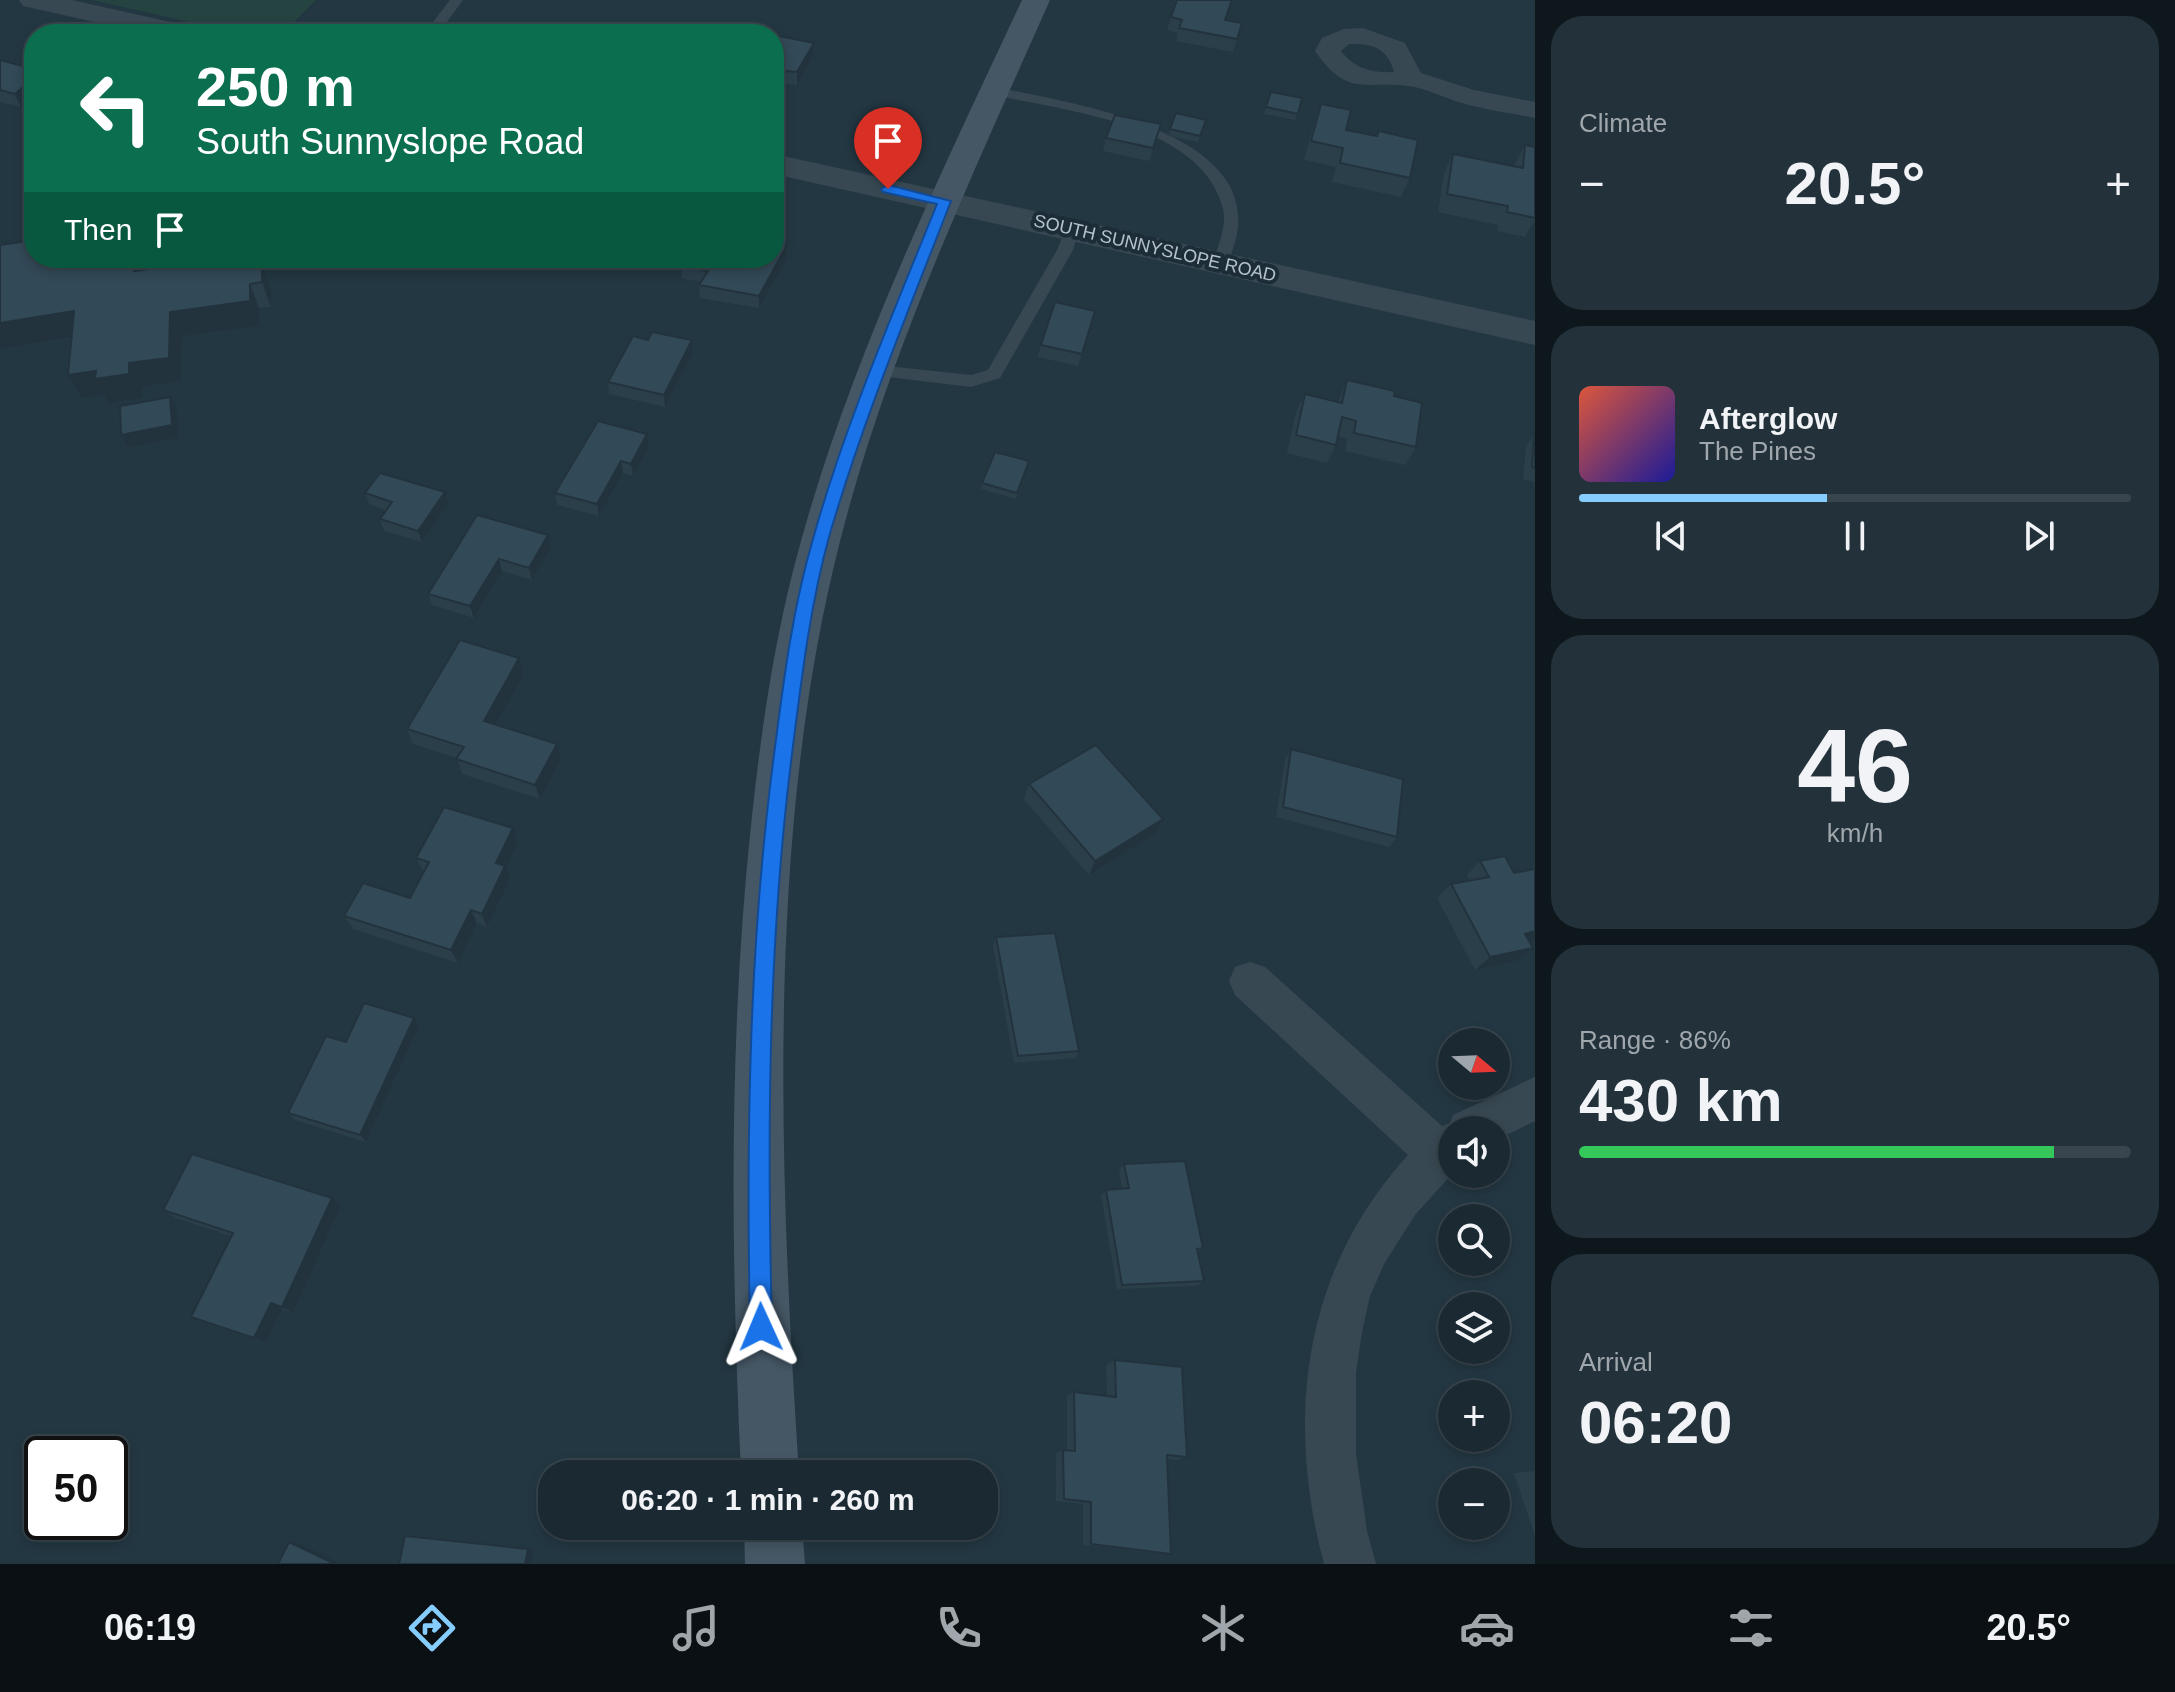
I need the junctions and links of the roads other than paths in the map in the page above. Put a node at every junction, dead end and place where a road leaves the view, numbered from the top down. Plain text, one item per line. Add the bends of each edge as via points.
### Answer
1 (33, 0) edge
2 (457, 0) edge
3 (1036, 0) edge
4 (142, 24) edge
5 (439, 24) edge
6 (1409, 78) dead end
7 (995, 91) junction
8 (1535, 110) edge
9 (784, 166) edge
10 (945, 201) junction
11 (1072, 230) junction
12 (1220, 263) junction
13 (1535, 333) edge
14 (878, 371) junction
15 (1250, 981) dead end
16 (1535, 1098) edge
17 (1503, 1116) edge
18 (1438, 1130) edge
19 (1438, 1160) edge
20 (769, 1460) edge
21 (774, 1540) edge
22 (775, 1564) edge
23 (1350, 1564) edge

1 - 4 street
2 - 5 lane
3 - 7 main road
6 - 8 street
7 - 10 main road
7 - 12 lane via 1144,127 1202,161 1222,184 1231,211
9 - 10 street, SOUTH SUNNYSLOPE ROAD
10 - 11 street, SOUTH SUNNYSLOPE ROAD
10 - 14 main road
11 - 12 street, SOUTH SUNNYSLOPE ROAD
11 - 14 lane via 994,374 971,381
12 - 13 street, SOUTH SUNNYSLOPE ROAD
14 - 20 main road via 821,539 799,629 770,856 762,960 758,1187
15 - 18 street
16 - 17 street
19 - 23 street via 1392,1208 1358,1266 1340,1321 1329,1420 1338,1530
21 - 22 main road

